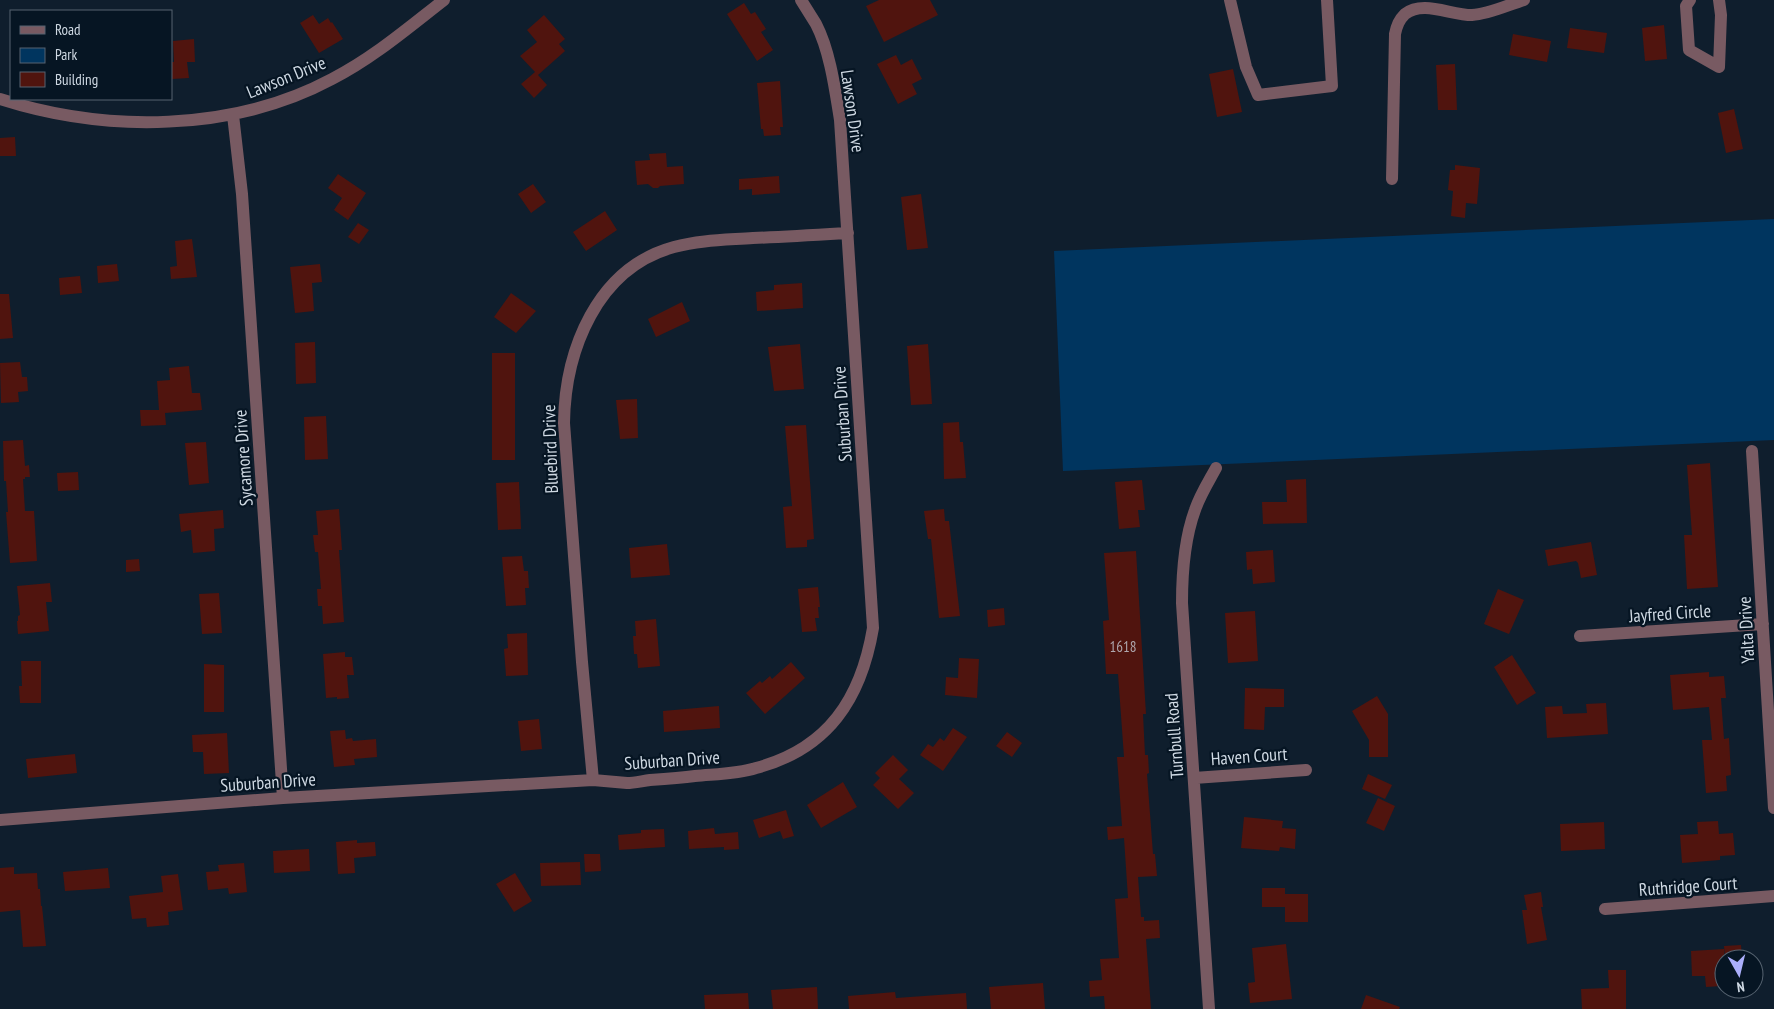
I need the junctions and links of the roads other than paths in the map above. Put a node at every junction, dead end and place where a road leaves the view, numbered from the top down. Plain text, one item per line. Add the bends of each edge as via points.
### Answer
1 (444, 0) edge
2 (801, 0) edge
3 (1230, 0) edge
4 (1327, 0) edge
5 (1524, 0) edge
6 (1690, 0) edge
7 (1720, 0) edge
8 (1420, 3) edge
9 (0, 99) edge
10 (233, 115) junction
11 (1392, 179) dead end
12 (848, 233) junction
13 (1752, 451) dead end
14 (1216, 468) dead end
15 (1763, 624) junction
16 (1580, 636) dead end
17 (1306, 770) dead end
18 (1194, 778) junction
19 (593, 780) junction
20 (284, 798) junction
21 (1774, 808) edge
22 (0, 820) edge
23 (1774, 896) edge
24 (1605, 909) dead end
25 (1209, 1009) edge

1 - 10 street, Lawson Drive via 391,42 334,78 281,102
2 - 12 street, Lawson Drive via 816,25 834,83 840,120
3 - 4 street via 1246,67 1258,95 1332,86
5 - 8 street via 1473,15 1457,14
6 - 7 street via 1686,6 1690,50 1719,68
8 - 11 street via 1400,20 1395,34
9 - 10 street, Lawson Drive via 90,119 174,121
10 - 20 street, Sycamore Drive via 242,194
12 - 19 street, Suburban Drive via 873,628 860,680 834,723 804,747 778,761 735,772 627,783
12 - 19 street, Bluebird Drive via 708,241 672,248 630,269 607,290 580,334 567,381 564,423
13 - 15 street, Yalta Drive
14 - 18 street, Turnbull Road via 1191,522 1182,580
15 - 16 street, Jayfred Circle
15 - 21 street, Yalta Drive
17 - 18 street, Haven Court
18 - 25 street, Turnbull Road
19 - 20 street, Suburban Drive
20 - 22 street, Suburban Drive
23 - 24 street, Ruthridge Court

